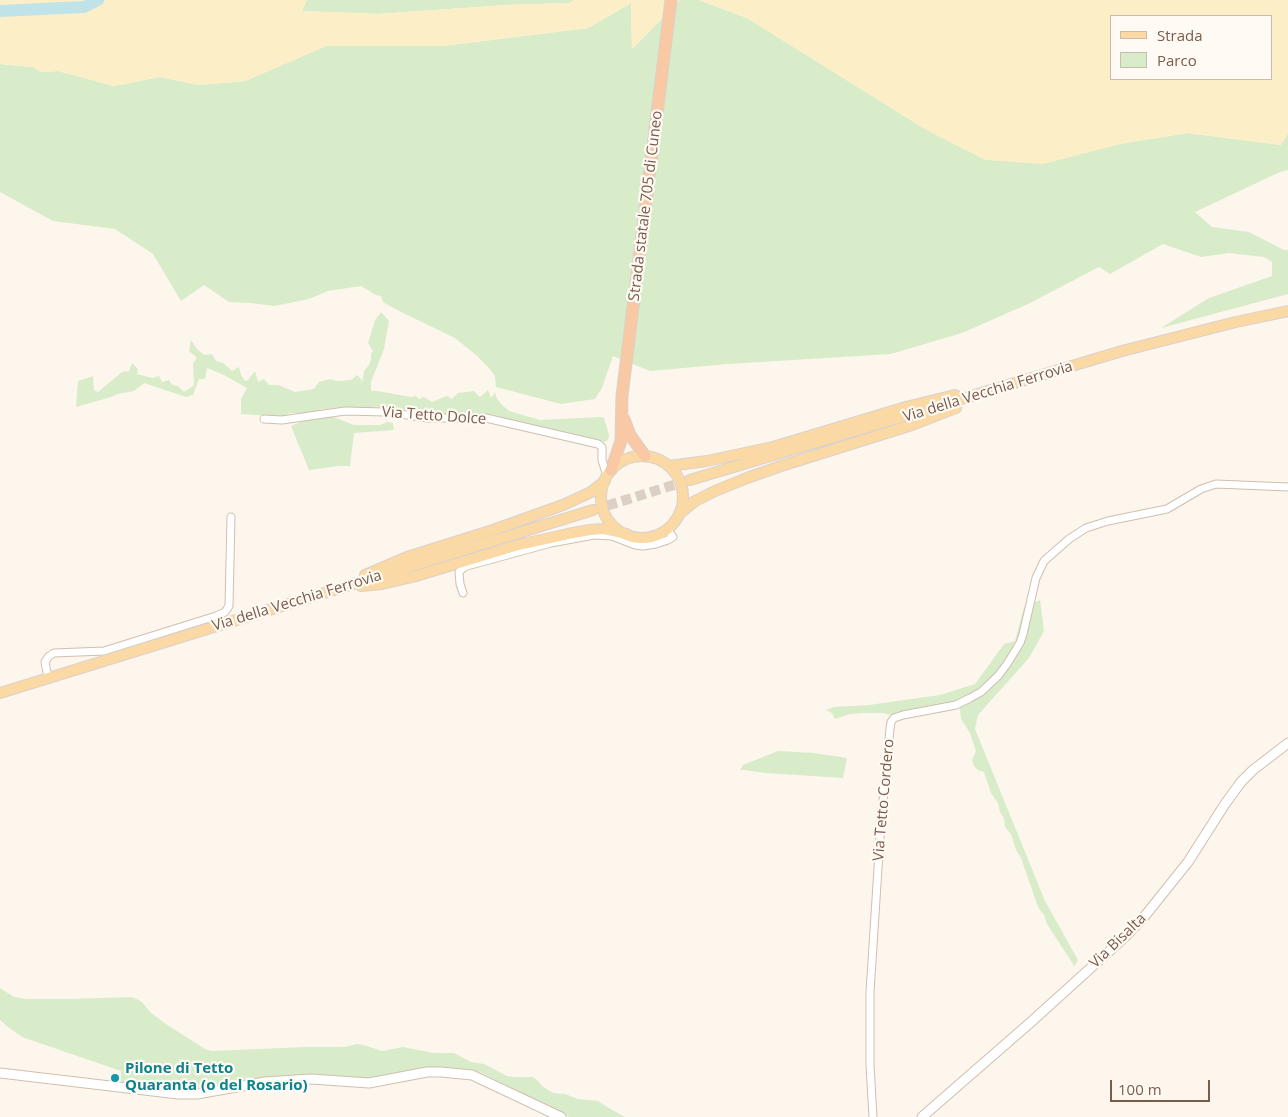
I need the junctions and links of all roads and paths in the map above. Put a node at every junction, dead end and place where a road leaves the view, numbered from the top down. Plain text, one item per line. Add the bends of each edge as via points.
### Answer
1 (671, 0) edge
2 (1288, 311) edge
3 (1038, 377) junction
4 (621, 413) junction
5 (264, 419) dead end
6 (645, 456) junction
7 (669, 466) junction
8 (608, 476) junction
9 (690, 480) tunnel mouth
10 (1288, 487) edge
11 (593, 510) tunnel mouth
12 (679, 514) junction
13 (231, 517) dead end
14 (667, 529) junction
15 (626, 534) junction
16 (337, 588) junction
17 (464, 593) dead end
18 (48, 678) junction
19 (0, 693) edge
20 (1288, 743) edge
21 (0, 1073) edge
22 (561, 1117) edge
23 (873, 1117) edge
24 (922, 1117) edge

1 - 4 highway, Strada statale 705 di Cuneo
2 - 3 main road, Via della Vecchia Ferrovia via 1164,340
3 - 7 main road via 1012,378 773,446
3 - 9 main road, Via della Vecchia Ferrovia
3 - 12 main road via 1015,390 747,478 695,501
4 - 6 highway
4 - 8 highway, Strada statale 705 di Cuneo via 621,441
5 - 8 street, Via Tetto Dolce via 282,420 345,411 428,418 486,418 598,444 602,448 602,460
6 - 7 main road
6 - 8 main road via 626,459
7 - 12 main road via 682,488
8 - 15 main road via 602,494 603,506 611,523
8 - 16 main road via 591,492 556,508 395,561
10 - 23 street, Via Tetto Cordero via 1216,484 1167,508 1097,524 1078,533 1044,561 1036,578 1020,643 998,676 981,692 956,705 902,715 891,722 870,992
11 - 16 main road, Via della Vecchia Ferrovia
12 - 14 main road
13 - 18 street via 229,606 225,612 104,651 54,653 45,662
14 - 15 main road via 651,536
14 - 17 street via 673,537 656,544 634,545 612,536 594,535 467,566 459,572
15 - 16 main road via 604,529 568,534 391,582
16 - 18 main road, Via della Vecchia Ferrovia
18 - 19 main road, Via della Vecchia Ferrovia
20 - 24 street, Via Bisalta via 1241,782 1188,862 1126,936
21 - 22 street via 197,1094 265,1082 311,1079 368,1083 441,1072 472,1075

